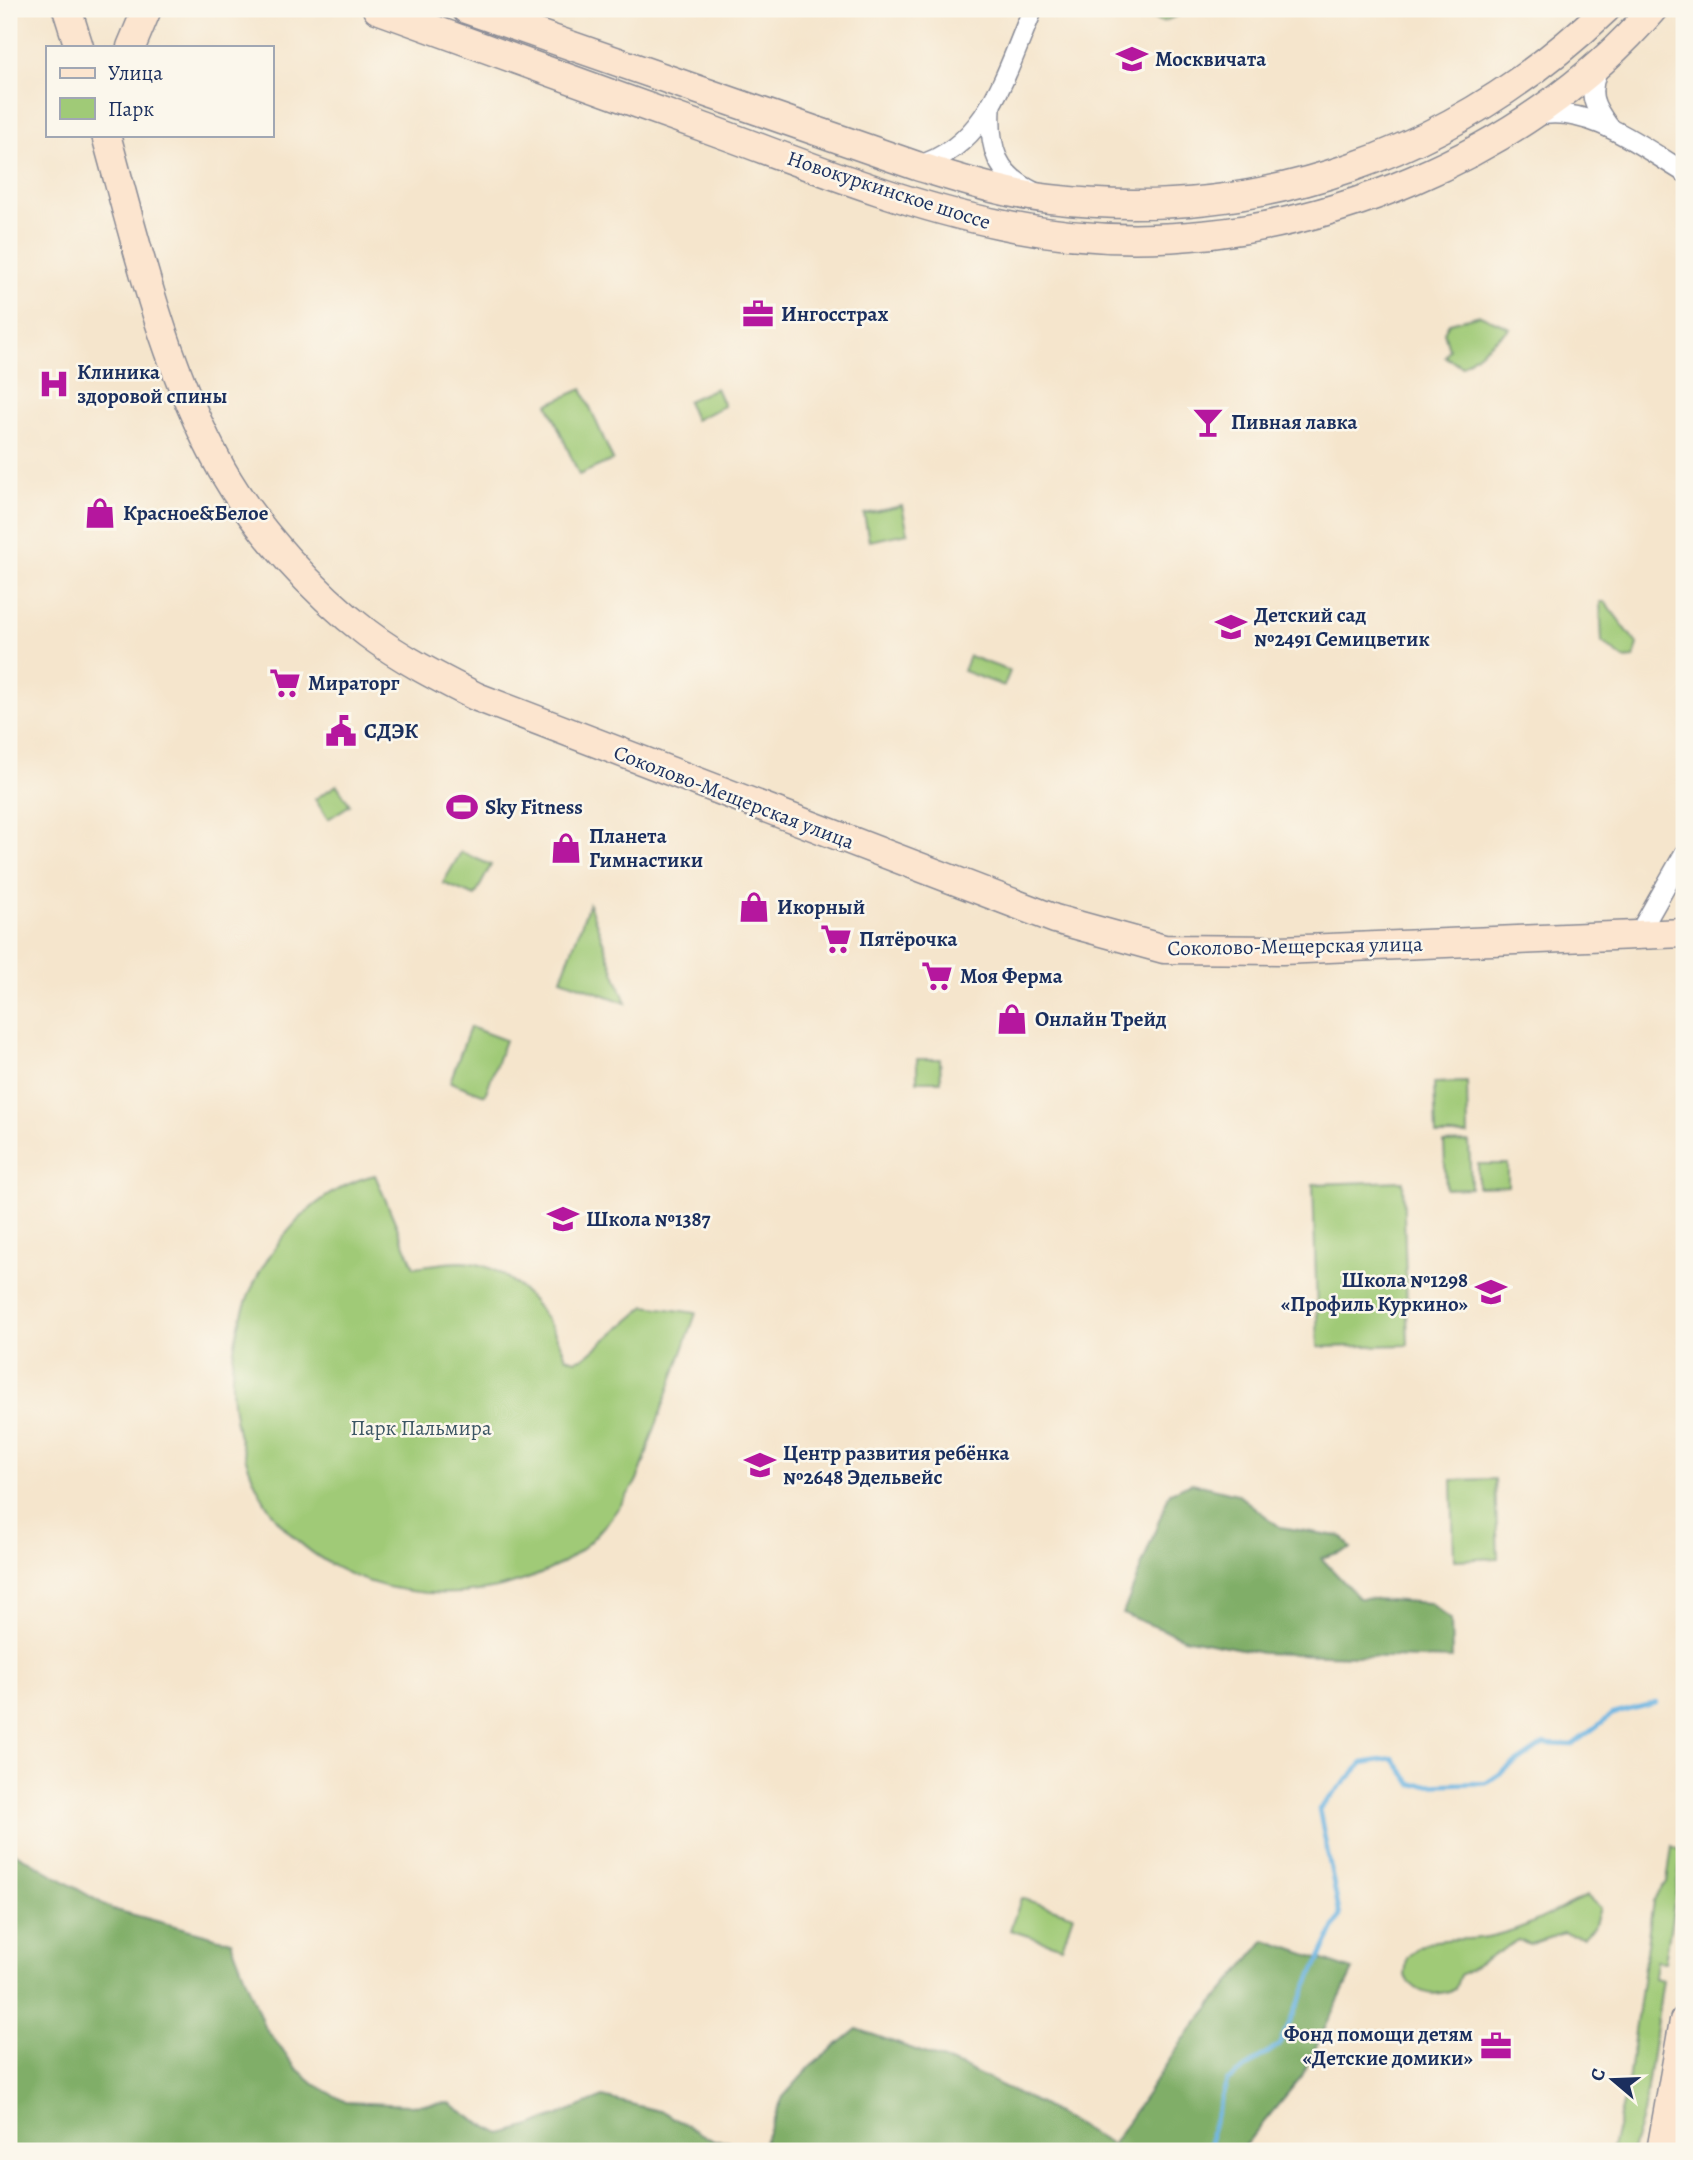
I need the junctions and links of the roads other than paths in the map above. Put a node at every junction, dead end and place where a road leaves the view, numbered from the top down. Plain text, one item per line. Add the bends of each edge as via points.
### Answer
1 (67, 9) edge
2 (147, 9) edge
3 (377, 9) edge
4 (466, 9) edge
5 (1033, 9) edge
6 (1606, 9) edge
7 (1653, 9) edge
8 (79, 46) edge
9 (131, 46) edge
10 (1602, 61) junction
11 (991, 104) junction
12 (1529, 118) junction
13 (1611, 129) junction
14 (106, 136) edge
15 (917, 166) junction
16 (1684, 172) edge
17 (1048, 199) junction
18 (1684, 854) edge
19 (1684, 933) edge
20 (1638, 935) junction
21 (1684, 2021) edge
22 (1661, 2151) edge

1 - 8 main road
2 - 9 main road
3 - 12 main road, Новокуркинское шоссе via 832,175 951,212 1046,232 1108,238 1173,238 1278,224 1335,210 1449,165
4 - 15 main road, Новокуркинское шоссе
5 - 11 street
6 - 17 main road, Новокуркинское шоссе via 1486,106 1408,146 1328,176 1279,189 1167,204
7 - 10 main road, Новокуркинское шоссе
10 - 12 main road, Новокуркинское шоссе
10 - 13 street via 1592,90 1593,106
11 - 15 street via 980,124 955,149
11 - 17 street via 996,160 1023,187
12 - 13 street via 1558,114
13 - 16 street
14 - 20 main road, Соколово-Мещерская улица via 163,328 194,412 222,470 277,544 337,608 368,634 433,675 573,736 1055,919 1139,944 1183,951 1282,950
15 - 17 main road, Новокуркинское шоссе
18 - 20 street
19 - 20 main road, Соколово-Мещерская улица
21 - 22 main road

